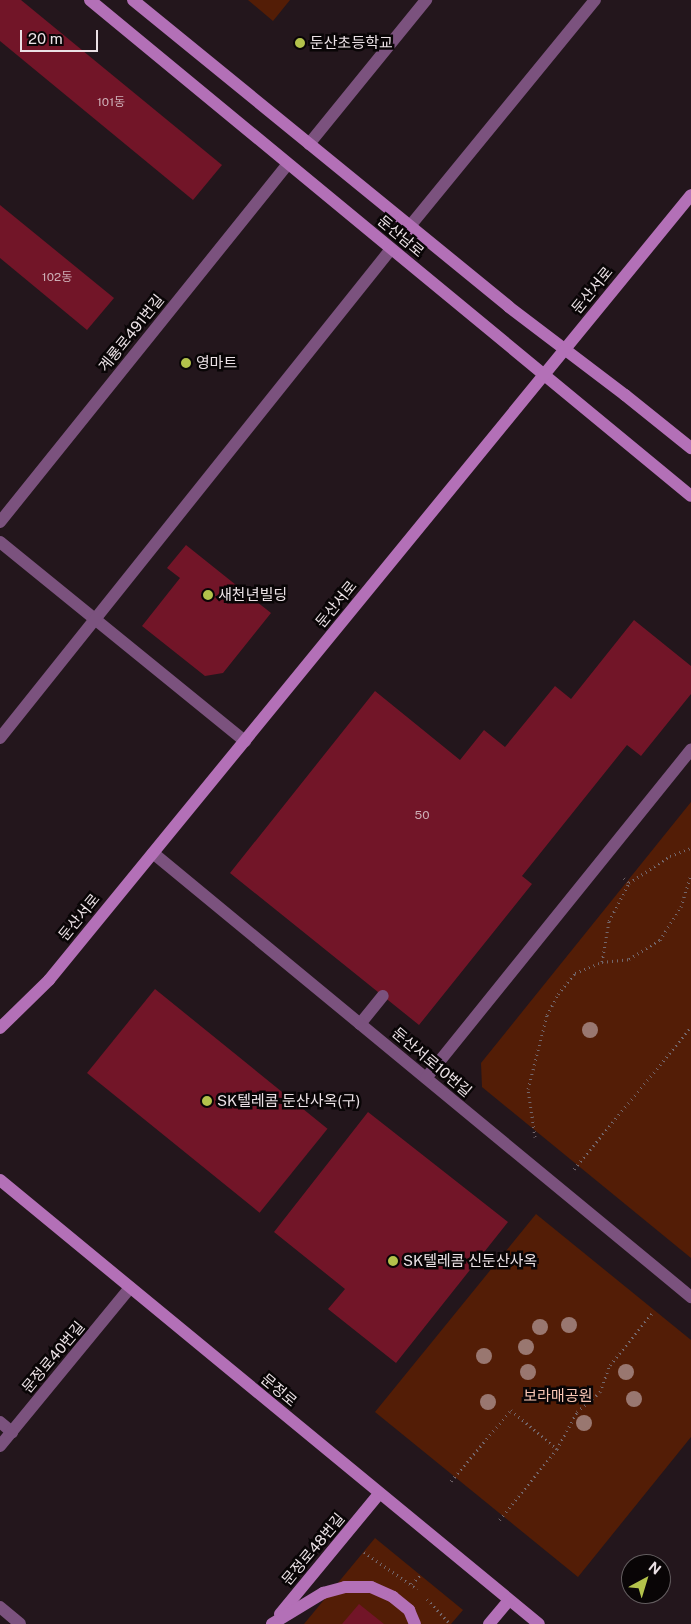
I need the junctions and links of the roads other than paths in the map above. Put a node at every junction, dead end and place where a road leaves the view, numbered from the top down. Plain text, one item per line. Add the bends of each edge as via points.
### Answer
1 (90, 0) edge
2 (133, 0) edge
3 (426, 0) edge
4 (595, 0) edge
5 (309, 144) junction
6 (288, 164) junction
7 (691, 195) edge
8 (410, 226) junction
9 (391, 249) junction
10 (565, 350) junction
11 (544, 375) junction
12 (691, 448) edge
13 (691, 496) edge
14 (0, 522) edge
15 (0, 542) edge
16 (96, 620) junction
17 (0, 738) edge
18 (245, 741) junction
19 (691, 749) edge
20 (153, 853) junction
21 (383, 996) dead end
22 (360, 1024) junction
23 (0, 1028) edge
24 (426, 1078) junction
25 (0, 1180) edge
26 (130, 1288) junction
27 (691, 1297) edge
28 (0, 1422) edge
29 (12, 1432) junction
30 (0, 1446) edge
31 (379, 1494) junction
32 (509, 1600) junction
33 (0, 1607) edge
34 (20, 1624) edge
35 (272, 1624) edge
36 (415, 1624) edge
37 (489, 1624) edge
38 (539, 1624) edge

1 - 6 main road, 둔산남로
2 - 5 main road, 둔산남로
3 - 5 street
4 - 8 street
5 - 8 main road, 둔산남로
6 - 9 main road, 둔산남로
6 - 14 street, 계룡로491번길
7 - 10 main road, 둔산서로
8 - 10 main road, 둔산남로
9 - 11 main road, 둔산남로
9 - 16 street
10 - 11 main road, 둔산서로
10 - 12 main road, 둔산남로
11 - 13 main road, 둔산남로
11 - 18 main road, 둔산서로
15 - 16 street
16 - 17 street
16 - 18 street
18 - 20 main road, 둔산서로
19 - 24 street
20 - 22 street, 둔산서로10번길
20 - 23 main road, 둔산서로 via 49,980
21 - 22 street
22 - 24 street, 둔산서로10번길
24 - 27 street, 둔산서로10번길
25 - 26 main road, 문정로
26 - 29 street, 문정로40번길
26 - 31 main road, 문정로
28 - 29 street
29 - 30 street, 문정로40번길
31 - 32 main road, 문정로
31 - 35 main road, 문정로48번길
32 - 37 main road
32 - 38 main road, 문정로
33 - 34 street
35 - 36 main road via 323,1593 371,1587 393,1597 409,1610

